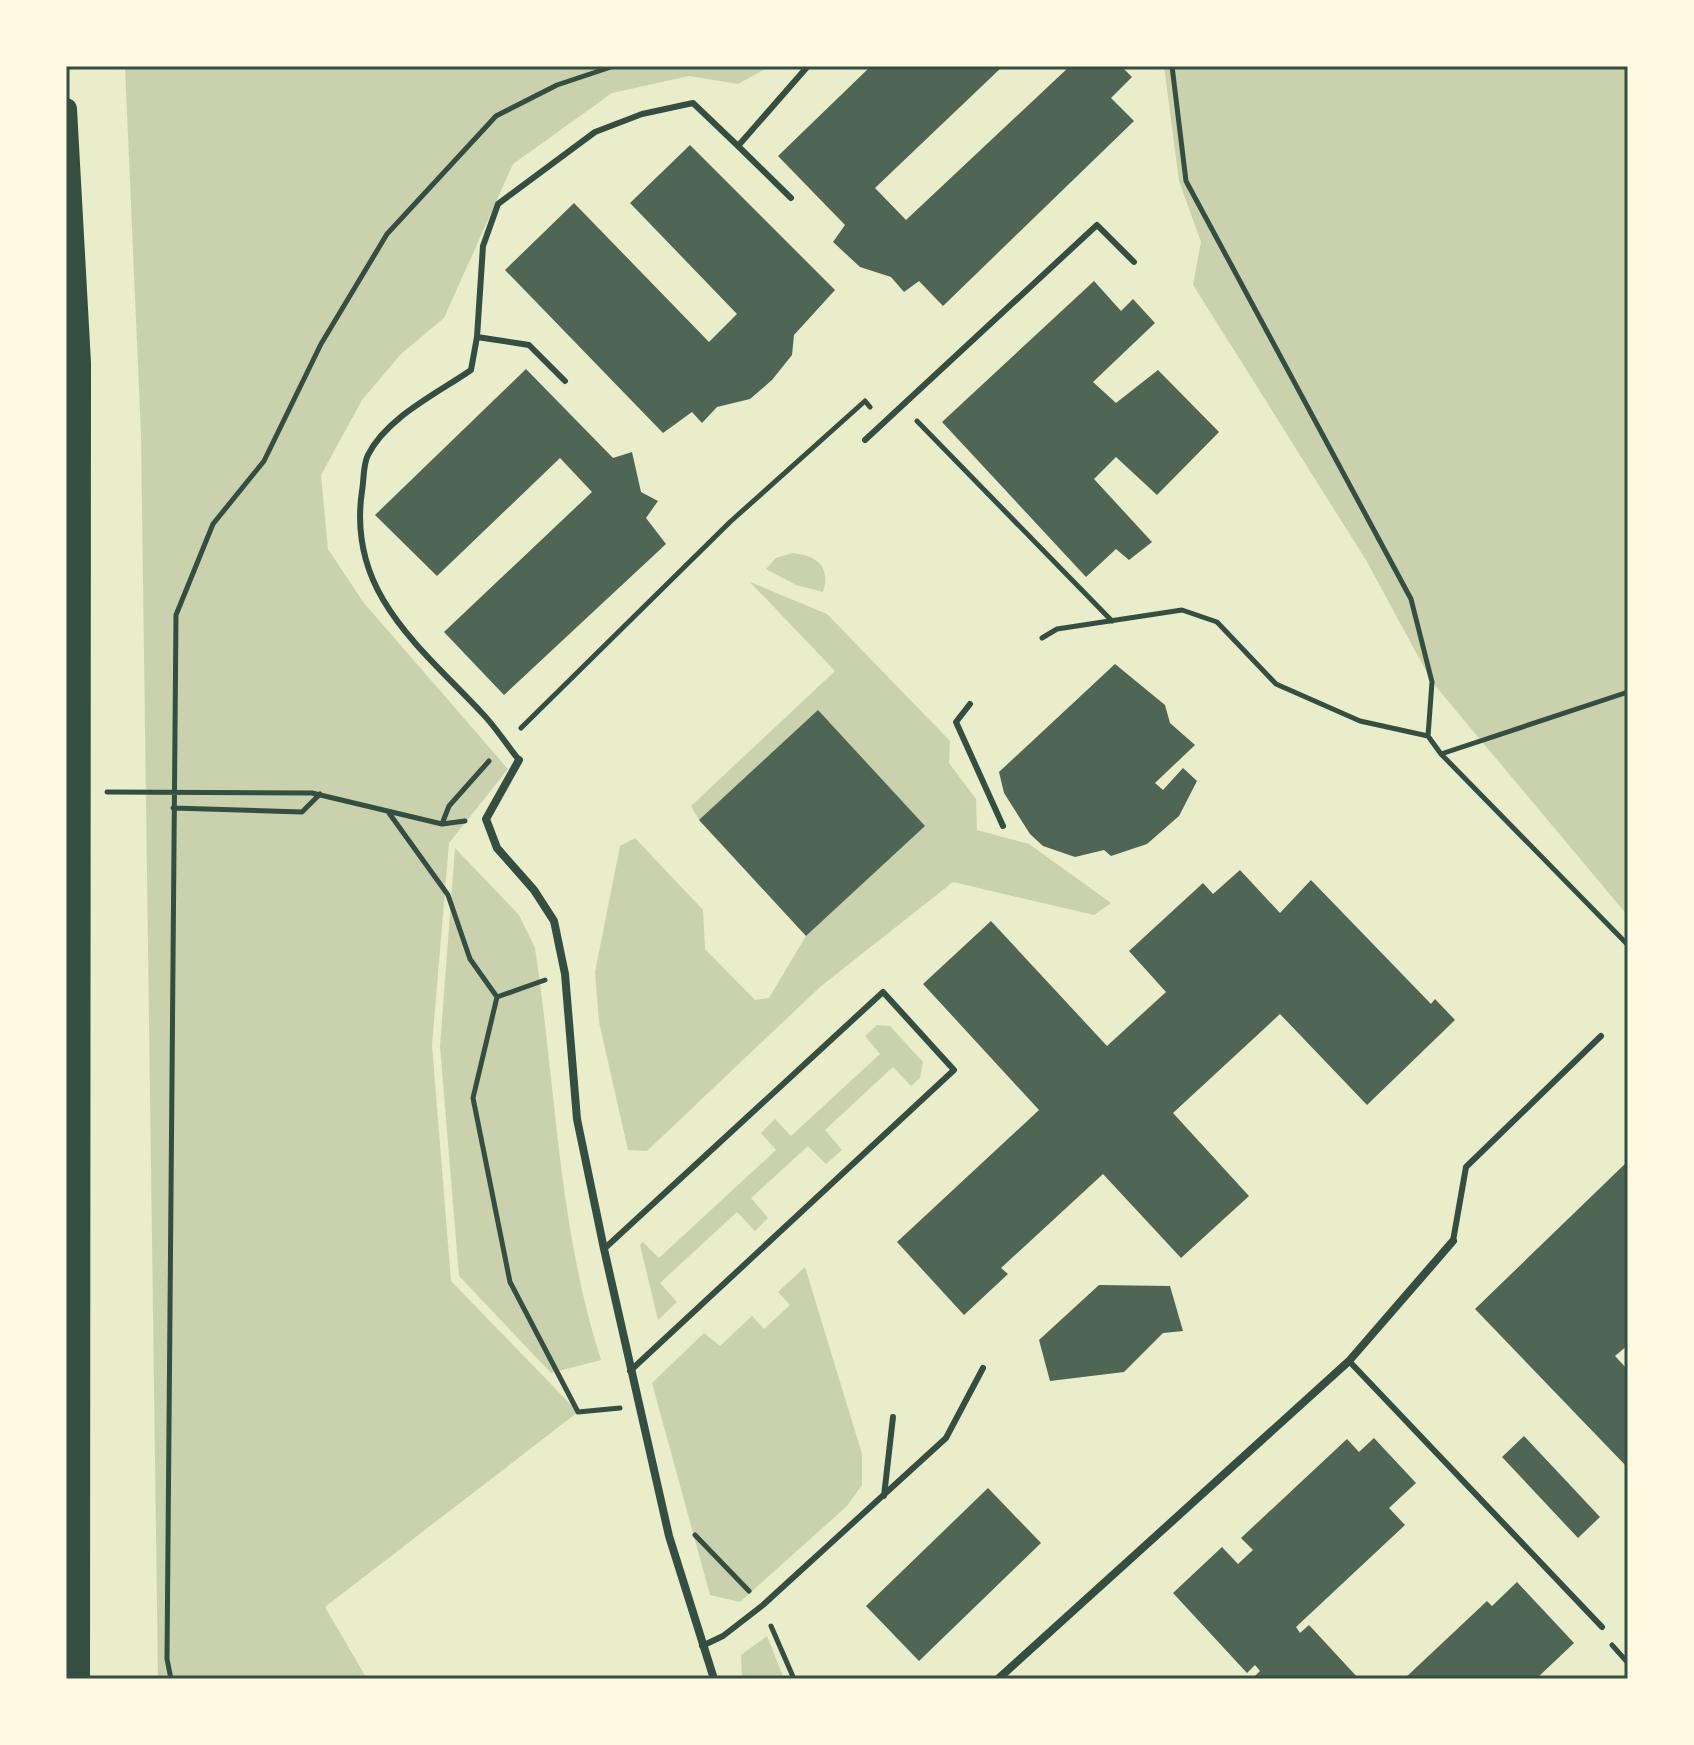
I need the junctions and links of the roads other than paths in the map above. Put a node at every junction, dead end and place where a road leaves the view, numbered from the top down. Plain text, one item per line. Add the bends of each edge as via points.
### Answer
1 (808, 66) edge
2 (66, 109) edge
3 (738, 146) junction
4 (791, 198) dead end
5 (1134, 262) dead end
6 (477, 337) junction
7 (565, 381) dead end
8 (865, 440) dead end
9 (970, 704) dead end
10 (519, 760) joint
11 (1003, 826) dead end
12 (1601, 1036) dead end
13 (1453, 1241) joint
14 (604, 1249) junction
15 (1349, 1361) junction
16 (983, 1368) dead end
17 (630, 1371) junction
18 (893, 1417) dead end
19 (884, 1496) junction
20 (1602, 1627) dead end
21 (702, 1646) junction
22 (79, 1679) edge
23 (714, 1679) edge
24 (998, 1679) edge

1 - 3 lane
2 - 22 highway via 80,363
3 - 4 lane
3 - 6 lane via 693,103 595,132 535,174 498,204 483,246
5 - 8 lane via 1097,225
6 - 7 lane via 529,345
6 - 10 lane via 471,370 392,425 367,456 358,516 361,549 373,584 401,630 484,715
9 - 11 lane via 956,722
10 - 14 street via 486,819 497,848 554,921 565,974 577,1119
12 - 13 lane via 1466,1167
13 - 15 street
14 - 17 street
14 - 17 lane via 883,992 954,1070
15 - 20 lane
15 - 24 street
16 - 19 lane via 946,1438
17 - 21 street via 669,1536
18 - 19 lane
19 - 21 lane via 763,1605
21 - 23 street

